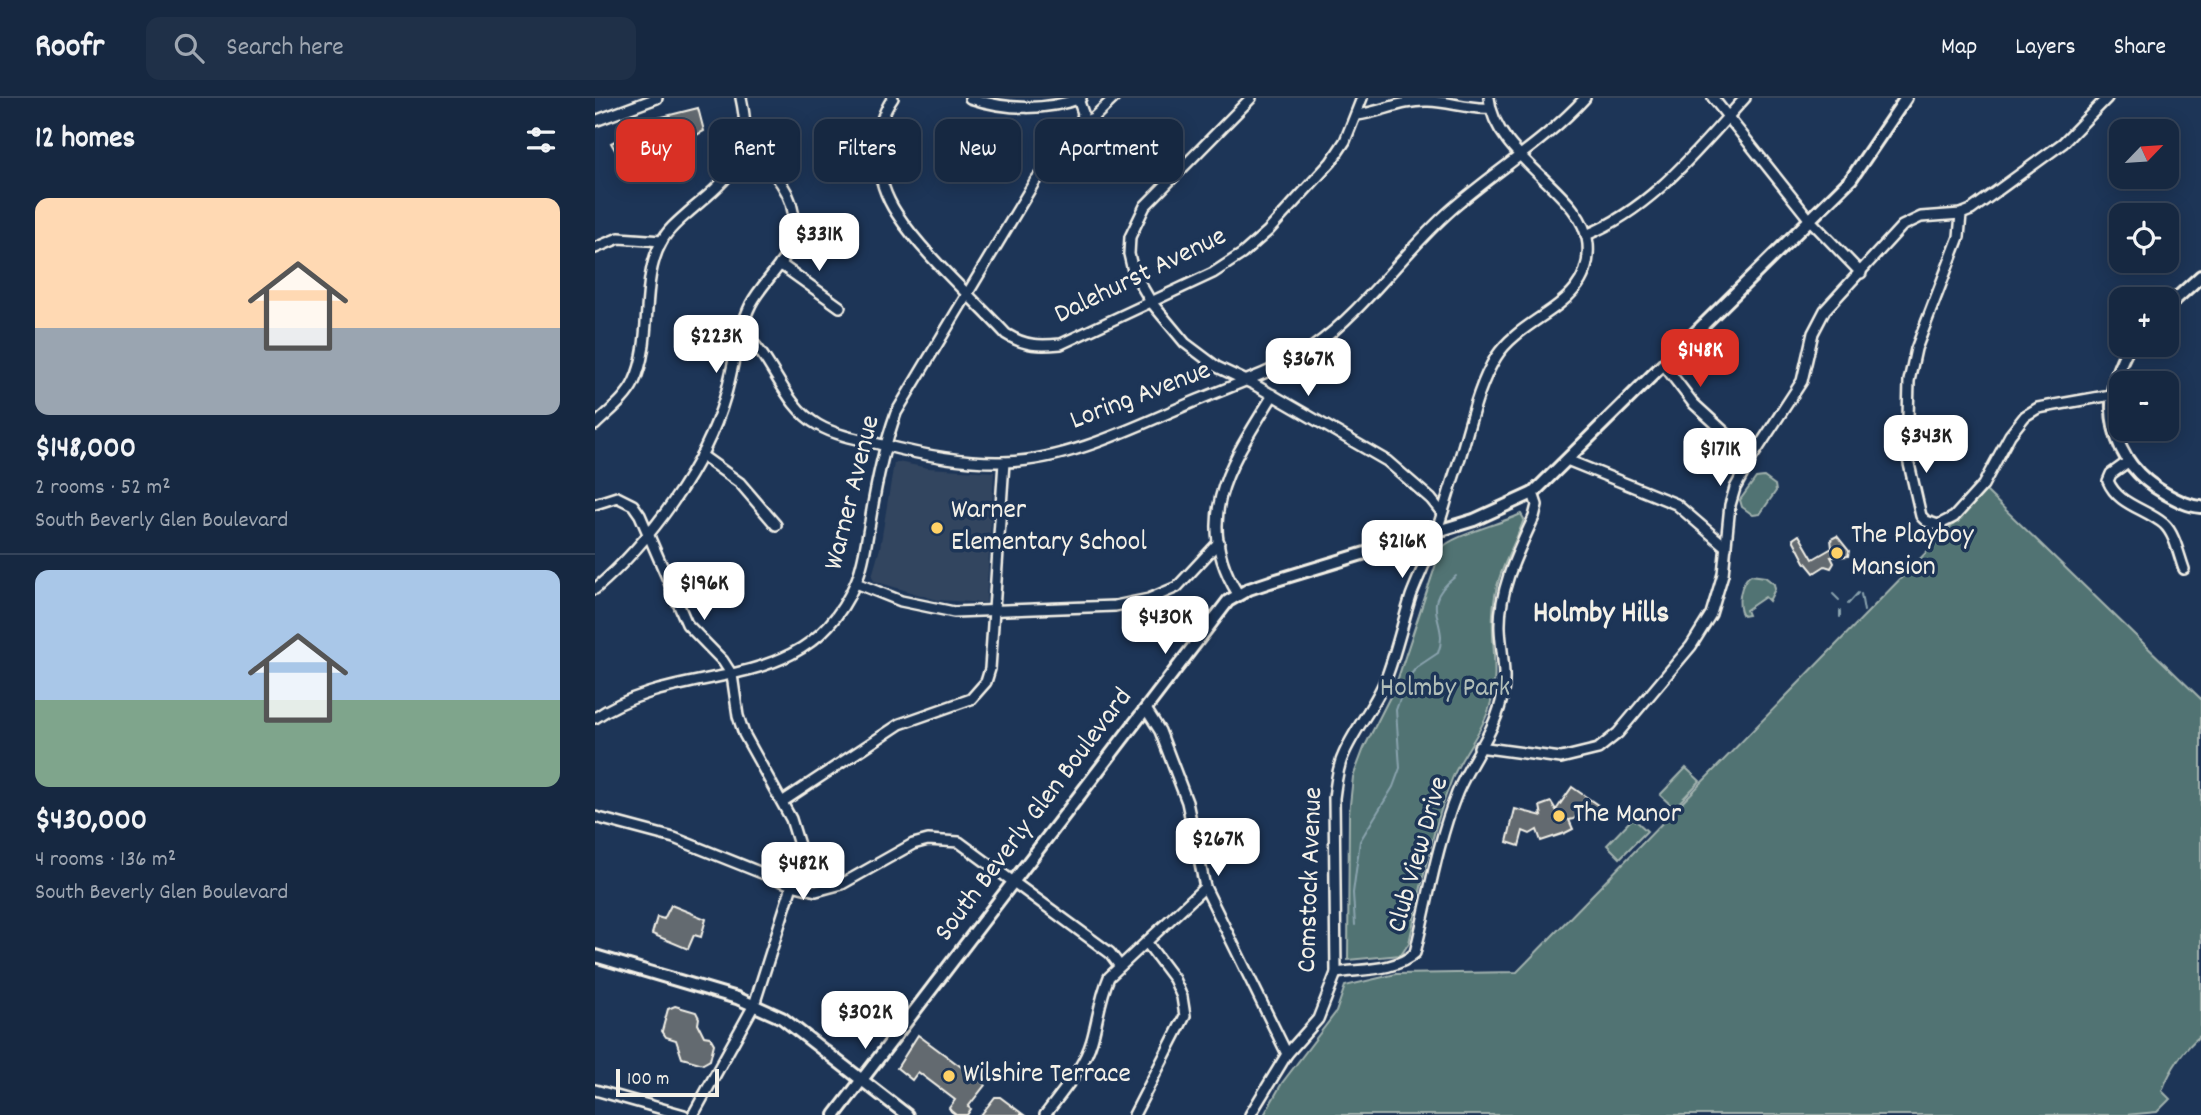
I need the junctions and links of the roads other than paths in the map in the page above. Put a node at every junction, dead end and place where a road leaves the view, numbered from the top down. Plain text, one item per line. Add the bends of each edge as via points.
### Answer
1 (657, 98) edge
2 (741, 98) edge
3 (893, 98) edge
4 (970, 98) edge
5 (1114, 98) edge
6 (1251, 98) edge
7 (1361, 98) edge
8 (1585, 98) edge
9 (1713, 98) edge
10 (1745, 98) edge
11 (1906, 98) edge
12 (2107, 98) edge
13 (1080, 99) edge
14 (1489, 103) edge
15 (1357, 115) junction
16 (1728, 117) junction
17 (744, 119) edge
18 (1083, 119) edge
19 (1090, 119) edge
20 (595, 121) edge
21 (1520, 155) junction
22 (1035, 181) edge
23 (724, 182) edge
24 (780, 182) edge
25 (1961, 214) junction
26 (1809, 220) junction
27 (1586, 235) junction
28 (661, 241) junction
29 (595, 248) edge
30 (780, 264) junction
31 (1861, 273) junction
32 (2201, 276) edge
33 (967, 292) junction
34 (2179, 296) edge
35 (1151, 302) junction
36 (840, 307) dead end
37 (741, 332) junction
38 (1664, 365) junction
39 (1246, 380) junction
40 (1273, 395) junction
41 (2109, 395) edge
42 (595, 425) edge
43 (2119, 441) edge
44 (884, 446) junction
45 (701, 455) junction
46 (1752, 457) junction
47 (1567, 460) junction
48 (2129, 461) junction
49 (1004, 462) junction
50 (1533, 493) junction
51 (595, 504) edge
52 (2201, 507) edge
53 (1442, 513) junction
54 (776, 525) dead end
55 (1435, 532) junction
56 (648, 536) junction
57 (1219, 542) junction
58 (1726, 547) junction
59 (2184, 569) dead end
60 (856, 583) junction
61 (595, 589) edge
62 (1238, 594) junction
63 (995, 612) junction
64 (732, 675) junction
65 (1146, 709) junction
66 (595, 718) edge
67 (1479, 747) junction
68 (782, 803) junction
69 (595, 817) edge
70 (1014, 880) junction
71 (792, 885) junction
72 (1205, 887) junction
73 (1147, 943) junction
74 (595, 956) edge
75 (1119, 965) junction
76 (1336, 973) junction
77 (754, 1005) junction
78 (1287, 1054) junction
79 (862, 1081) junction
80 (595, 1090) edge
81 (684, 1115) edge
82 (694, 1115) edge
83 (835, 1115) edge
84 (907, 1115) edge
85 (1045, 1115) edge
86 (1134, 1115) edge
87 (1250, 1115) edge

1 - 20 street
2 - 17 street
3 - 33 street, Dalehurst Avenue via 881,119 877,141 885,188 897,214
4 - 13 street via 1023,108
5 - 19 street, Warner Avenue
6 - 35 street via 1135,221 1129,254
7 - 15 street, Dalehurst Avenue
8 - 21 street, Loring Avenue via 1563,122
9 - 16 street
10 - 16 street
11 - 26 main road, South Beverly Glen Boulevard via 1851,179
12 - 25 street via 2063,143
13 - 18 street
14 - 15 street via 1479,109 1451,102 1410,101
14 - 21 street via 1505,138
15 - 35 street, Dalehurst Avenue via 1331,162 1268,231 1213,273
16 - 26 street
16 - 27 street via 1651,195
21 - 27 street via 1569,206
21 - 39 street, Loring Avenue via 1449,212 1339,326 1293,359
22 - 33 street, Warner Avenue
23 - 28 street
24 - 30 street via 790,198 794,230
25 - 31 street via 1933,214 1910,221
25 - 41 street via 1959,237 1916,349 1909,381 1906,439 1921,516 1938,525 1954,517 1983,485 2025,416 2038,408
26 - 31 street
26 - 38 main road, South Beverly Glen Boulevard
27 - 53 street, Comstock Avenue via 1585,272 1578,288 1518,332 1486,376
28 - 29 street via 619,238
28 - 42 street via 638,371 629,391
30 - 36 street
30 - 37 street via 750,306
31 - 46 street via 1817,321 1802,381
32 - 34 main road
33 - 35 street, Dalehurst Avenue via 1006,334 1021,344 1039,346 1061,344
33 - 44 street, Warner Avenue via 896,413
35 - 39 street via 1185,344 1217,367
37 - 44 street, Loring Avenue via 801,413 831,431
37 - 45 street via 725,398
38 - 46 street via 1688,397
38 - 47 main road, South Beverly Glen Boulevard
39 - 40 street
39 - 49 street, Loring Avenue via 1080,446
40 - 53 street via 1387,461
40 - 57 street via 1222,485
43 - 48 main road
44 - 49 street, Loring Avenue via 937,457
44 - 60 street, Warner Avenue
45 - 54 street via 740,483
45 - 56 street
46 - 58 street via 1730,505
47 - 50 main road, South Beverly Glen Boulevard
47 - 58 street via 1676,504
48 - 52 main road via 2158,489
48 - 59 street via 2111,474 2112,489 2166,525
49 - 63 street
50 - 55 main road, South Beverly Glen Boulevard via 1496,512
50 - 67 street, Club View Drive via 1534,517 1503,592 1502,700
51 - 56 street via 625,499 640,515
53 - 55 street, Comstock Avenue
55 - 62 main road, South Beverly Glen Boulevard
55 - 76 street, Comstock Avenue via 1388,676 1338,773 1334,798
56 - 61 street
56 - 64 street via 687,624
57 - 62 street
57 - 63 street via 1177,587 1149,599 1088,608
58 - 67 street via 1716,600 1700,634 1609,742 1588,753 1561,758
60 - 63 street via 933,609
60 - 64 street, Warner Avenue via 837,614 799,650 780,661
62 - 65 main road, South Beverly Glen Boulevard via 1218,612
63 - 68 street via 990,669 980,692 963,704 900,724
64 - 66 street, Warner Avenue via 642,694
64 - 68 street via 744,734
65 - 70 main road, South Beverly Glen Boulevard
65 - 72 street via 1160,731 1187,802
67 - 76 street, Club View Drive via 1457,794 1415,953 1394,965
68 - 71 street via 799,845
69 - 71 street via 674,838
70 - 71 street via 969,846 943,840 913,844 829,889
70 - 75 street via 1110,953
70 - 79 main road, South Beverly Glen Boulevard
71 - 77 street
72 - 73 street
72 - 78 street
73 - 75 street
73 - 86 street via 1174,979 1185,1016
74 - 77 main road
75 - 85 street via 1101,994 1085,1057
76 - 78 street, Comstock Avenue via 1318,1019
77 - 79 main road via 794,1027
77 - 82 street
78 - 87 street, Comstock Avenue
79 - 83 main road, South Beverly Glen Boulevard
79 - 84 main road
80 - 81 street

